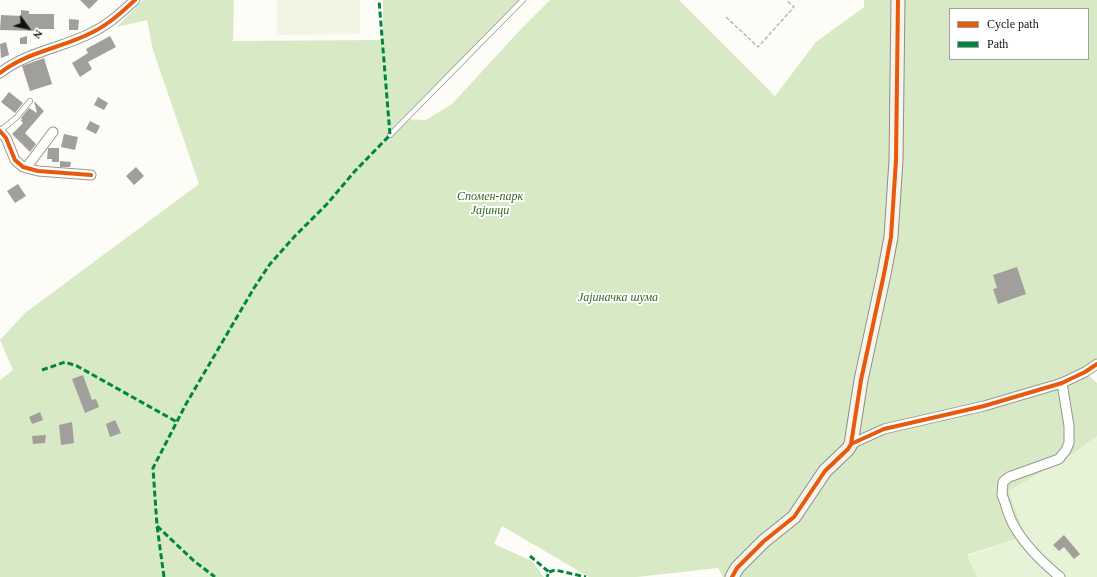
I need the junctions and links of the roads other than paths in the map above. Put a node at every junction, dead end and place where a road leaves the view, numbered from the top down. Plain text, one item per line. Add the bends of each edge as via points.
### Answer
1 (134, 0) edge
2 (523, 0) edge
3 (898, 0) edge
4 (0, 73) edge
5 (30, 101) dead end
6 (0, 131) edge
7 (53, 132) dead end
8 (390, 135) dead end
9 (26, 168) junction
10 (91, 175) dead end
11 (1097, 364) edge
12 (1062, 383) junction
13 (851, 444) junction
14 (732, 577) edge
15 (1060, 577) edge

1 - 4 street via 115,19 93,33 24,57
2 - 8 lane
3 - 13 street via 896,160 891,236 861,380
5 - 6 lane
6 - 9 street via 6,138 15,160
7 - 9 street
9 - 10 street
11 - 12 street
12 - 13 street via 984,406 884,429
12 - 15 street via 1069,426 1069,443 1066,450 1059,458 1009,477 1002,485 1002,495 1013,524 1028,545
13 - 14 street via 848,450 825,471 794,517 764,541 737,568

